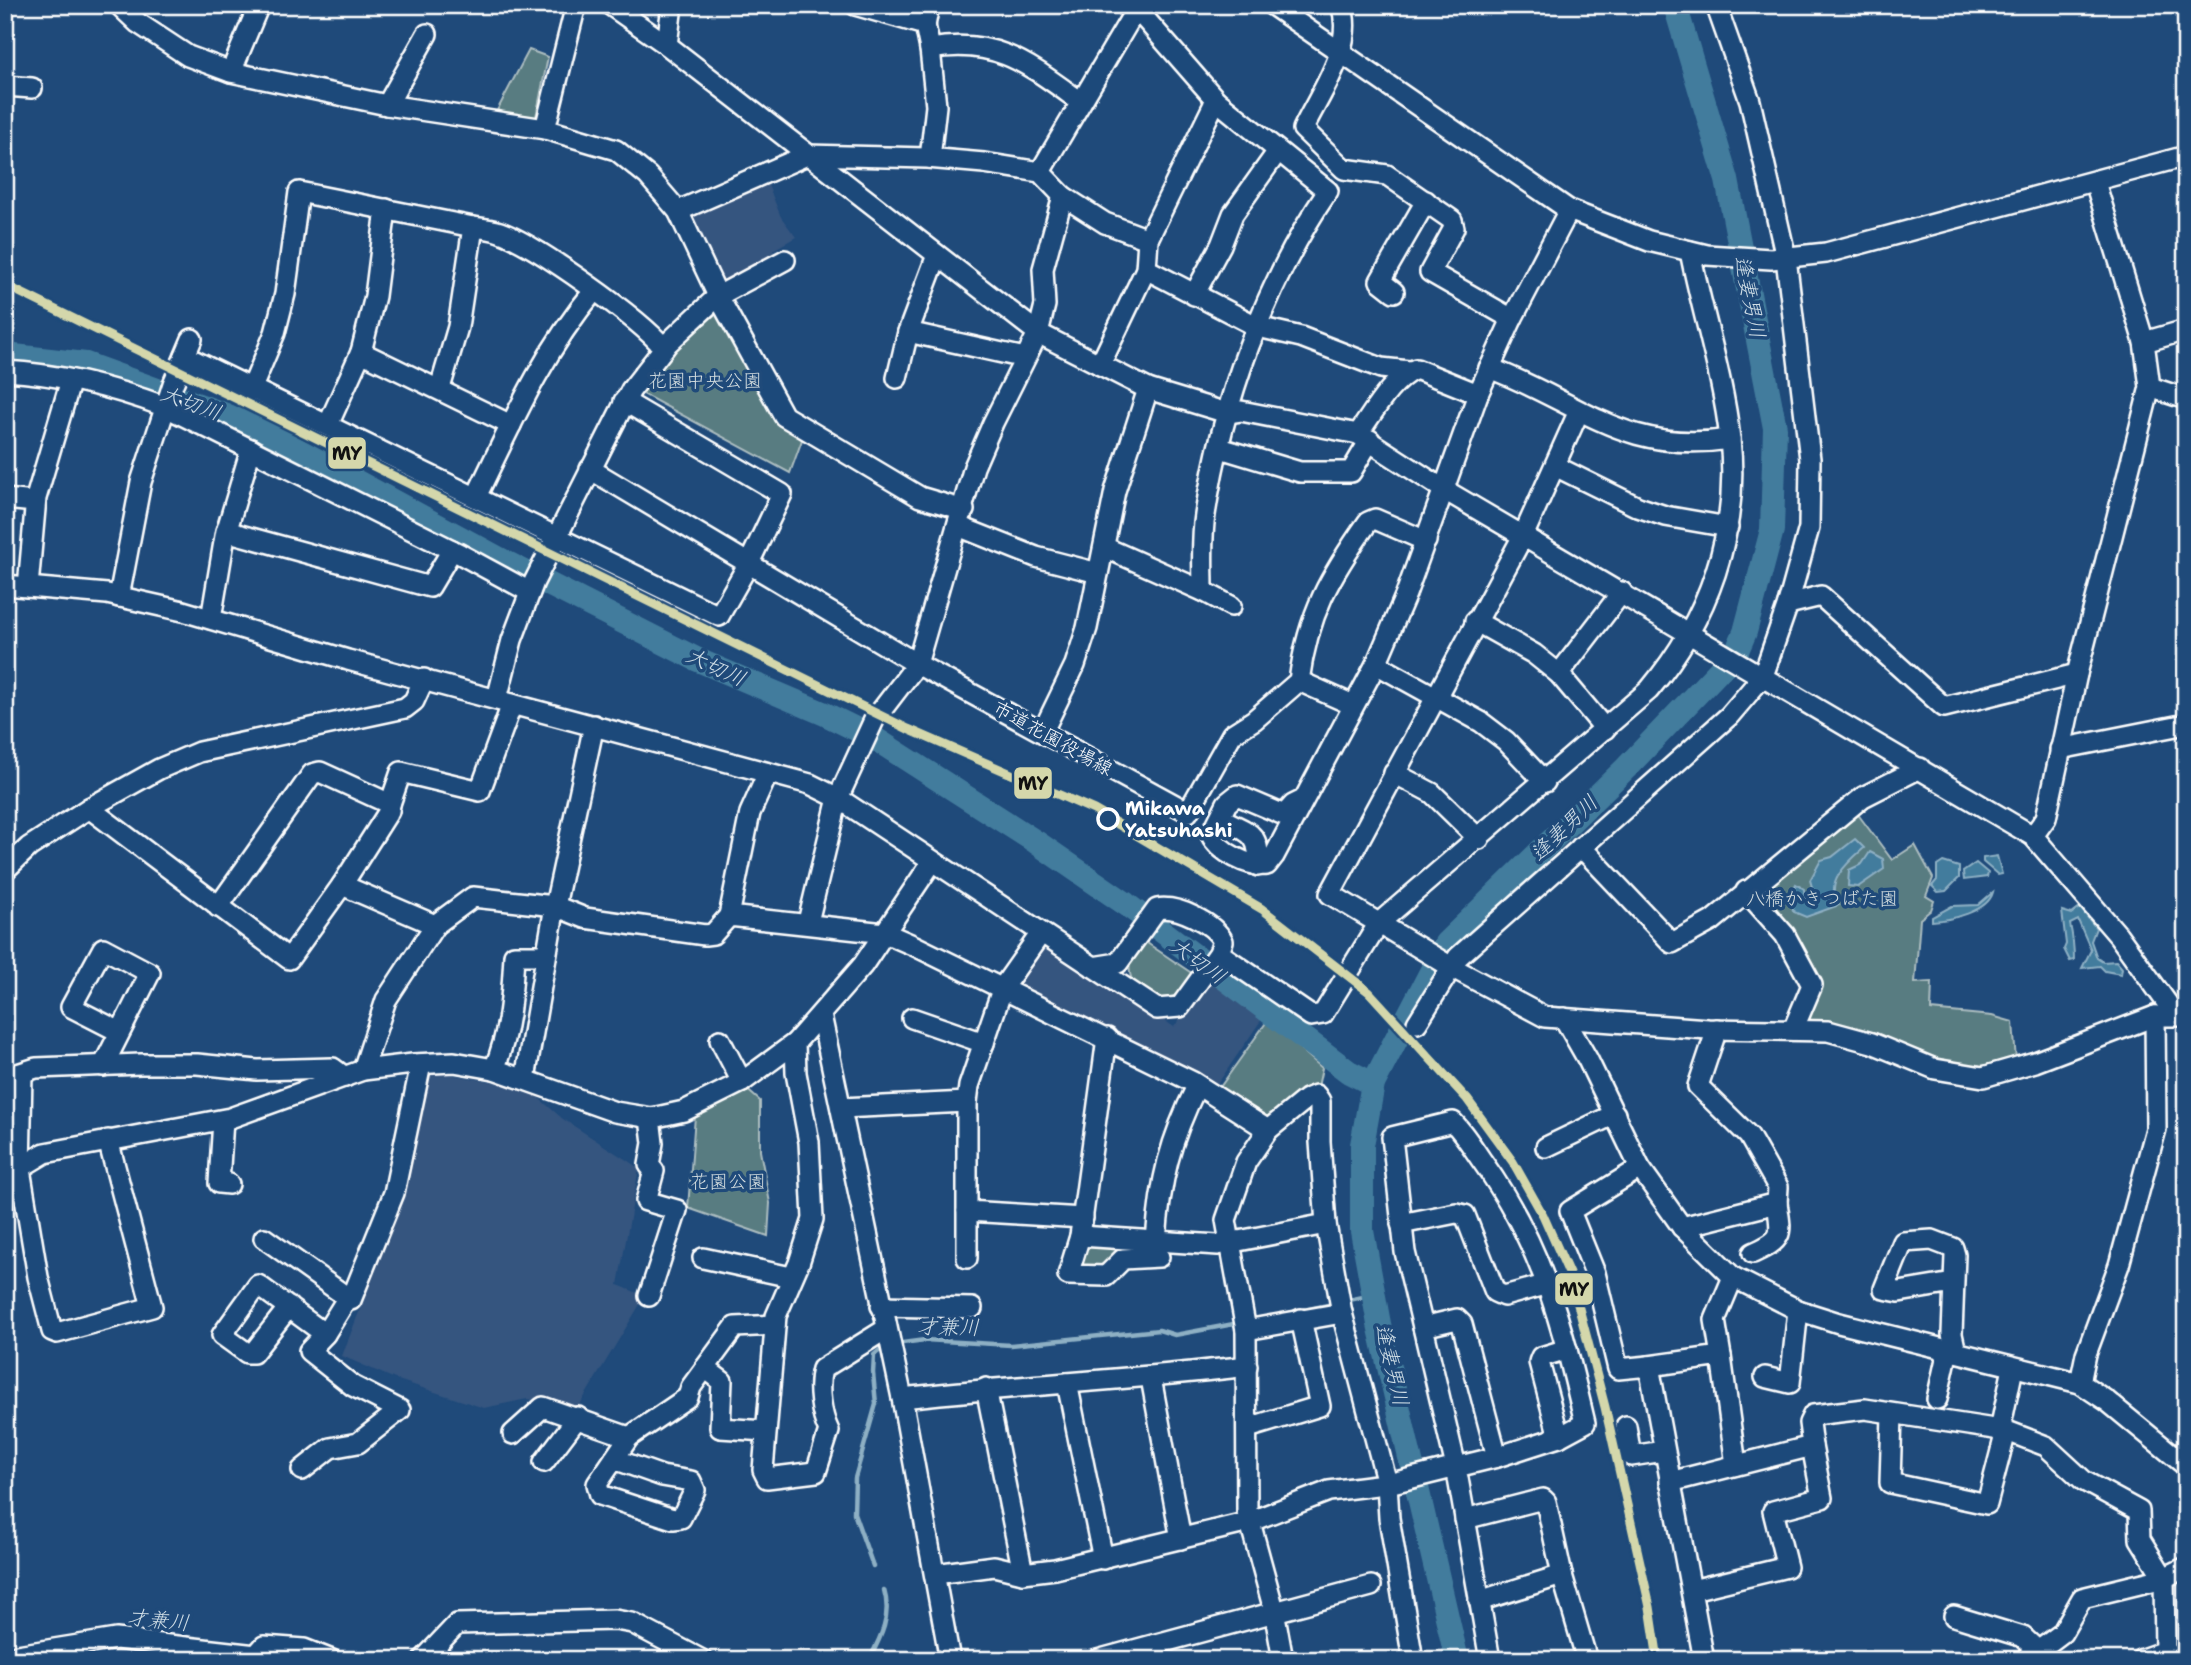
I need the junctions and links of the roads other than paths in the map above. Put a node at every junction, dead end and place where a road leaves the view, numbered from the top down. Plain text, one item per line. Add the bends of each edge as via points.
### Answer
1 (259, 5) edge
2 (576, 5) edge
3 (610, 5) edge
4 (672, 5) edge
5 (855, 5) edge
6 (929, 5) edge
7 (1272, 5) edge
8 (1341, 5) edge
9 (1716, 5) edge
10 (124, 7) edge
11 (880, 8) edge
12 (1134, 8) edge
13 (925, 26) junction
14 (427, 34) dead end
15 (667, 45) junction
16 (930, 49) junction
17 (1341, 50) junction
18 (231, 72) junction
19 (5, 86) edge
20 (32, 88) dead end
21 (1216, 100) junction
22 (1081, 102) junction
23 (387, 105) junction
24 (545, 129) junction
25 (1279, 151) junction
26 (807, 155) junction
27 (2186, 156) edge
28 (930, 158) junction
29 (1344, 169) junction
30 (1040, 173) junction
31 (2095, 182) junction
32 (1328, 191) junction
33 (1063, 196) junction
34 (1426, 201) junction
35 (386, 209) junction
36 (1569, 210) junction
37 (678, 211) junction
38 (473, 227) junction
39 (1148, 239) junction
40 (1698, 253) junction
41 (937, 255) junction
42 (1778, 258) junction
43 (785, 260) dead end
44 (1146, 268) junction
45 (594, 291) junction
46 (1394, 292) dead end
47 (1194, 295) junction
48 (718, 296) junction
49 (1512, 319) junction
50 (1258, 327) junction
51 (2186, 330) edge
52 (908, 332) junction
53 (1038, 333) junction
54 (2144, 342) junction
55 (664, 348) junction
56 (361, 352) junction
57 (1025, 358) junction
58 (1100, 365) junction
59 (1489, 368) junction
60 (5, 371) edge
61 (1409, 372) junction
62 (897, 378) dead end
63 (71, 380) junction
64 (2150, 387) junction
65 (440, 388) junction
66 (1148, 389) junction
67 (251, 390) junction
68 (1478, 394) junction
69 (169, 398) junction
70 (2186, 399) edge
71 (624, 401) junction
72 (1579, 411) junction
73 (1227, 412) junction
74 (328, 425) junction
75 (511, 425) junction
76 (1364, 437) junction
77 (1730, 439) junction
78 (1220, 448) junction
79 (251, 449) junction
80 (1555, 466) junction
81 (590, 469) junction
82 (1443, 489) junction
83 (476, 497) junction
84 (5, 499) edge
85 (35, 502) junction
86 (961, 518) junction
87 (1728, 527) junction
88 (226, 531) junction
89 (1524, 534) junction
90 (555, 539) junction
91 (1426, 541) junction
92 (1104, 547) junction
93 (452, 550) junction
94 (749, 563) junction
95 (1097, 573) junction
96 (535, 581) junction
97 (5, 585) edge
98 (28, 587) junction
99 (1203, 591) junction
100 (1622, 592) junction
101 (119, 597) junction
102 (1788, 604) junction
103 (1231, 606) dead end
104 (211, 619) junction
105 (1475, 621) junction
106 (1698, 638) junction
107 (917, 664) junction
108 (1376, 664) junction
109 (1559, 674) junction
110 (2077, 674) junction
111 (1760, 675) junction
112 (424, 679) junction
113 (1299, 681) junction
114 (1435, 697) junction
115 (505, 701) junction
116 (1353, 705) junction
117 (2186, 723) edge
118 (594, 725) junction
119 (1605, 729) junction
120 (1043, 731) junction
121 (2060, 749) junction
122 (1920, 768) junction
123 (768, 773) junction
124 (1394, 773) junction
125 (1545, 782) junction
126 (838, 798) junction
127 (390, 804) junction
128 (89, 808) junction
129 (1220, 818) junction
130 (1285, 823) junction
131 (2033, 836) junction
132 (1479, 839) junction
133 (1581, 847) junction
134 (932, 862) junction
135 (1258, 866) junction
136 (5, 870) edge
137 (342, 885) junction
138 (1746, 891) junction
139 (555, 906) junction
140 (218, 907) junction
141 (729, 916) junction
142 (808, 922) junction
143 (1379, 923) junction
144 (435, 925) junction
145 (884, 933) junction
146 (1041, 933) junction
147 (1219, 953) junction
148 (546, 955) junction
149 (1118, 963) junction
150 (1450, 966) junction
151 (1093, 967) junction
152 (1003, 987) junction
153 (1124, 989) junction
154 (821, 1015) junction
155 (2180, 1015) edge
156 (2155, 1016) junction
157 (912, 1018) dead end
158 (1564, 1018) junction
159 (1417, 1023) dead end
160 (1717, 1029) junction
161 (1793, 1030) junction
162 (120, 1032) dead end
163 (1107, 1038) junction
164 (720, 1040) dead end
165 (795, 1043) junction
166 (984, 1043) junction
167 (421, 1064) junction
168 (103, 1066) junction
169 (494, 1069) junction
170 (354, 1073) junction
171 (14, 1076) edge
172 (525, 1079) junction
173 (742, 1082) junction
174 (1197, 1086) junction
175 (967, 1102) junction
176 (841, 1108) junction
177 (1615, 1114) junction
178 (650, 1118) junction
179 (223, 1120) junction
180 (1268, 1130) junction
181 (108, 1140) junction
182 (1546, 1147) dead end
183 (1640, 1168) junction
184 (13, 1173) edge
185 (229, 1184) dead end
186 (1777, 1203) junction
187 (967, 1211) junction
188 (1326, 1224) junction
189 (1401, 1224) junction
190 (1081, 1227) junction
191 (1682, 1227) junction
192 (264, 1238) dead end
193 (1231, 1244) junction
194 (1157, 1249) junction
195 (1753, 1253) dead end
196 (703, 1258) dead end
197 (967, 1258) dead end
198 (791, 1277) junction
199 (1733, 1277) junction
200 (1953, 1283) dead end
201 (1548, 1284) junction
202 (649, 1296) dead end
203 (348, 1297) junction
204 (881, 1306) junction
205 (289, 1307) dead end
206 (972, 1308) dead end
207 (1798, 1310) junction
208 (1342, 1313) junction
209 (1301, 1320) junction
210 (775, 1325) junction
211 (1423, 1326) junction
212 (1246, 1330) junction
213 (325, 1334) junction
214 (888, 1340) junction
215 (1567, 1349) junction
216 (1952, 1351) junction
217 (1721, 1356) junction
218 (1247, 1366) junction
219 (1649, 1366) junction
220 (705, 1368) junction
221 (2013, 1368) junction
222 (1765, 1377) dead end
223 (1151, 1378) junction
224 (1067, 1383) junction
225 (2080, 1383) junction
226 (986, 1388) junction
227 (902, 1398) junction
228 (1937, 1399) dead end
229 (1892, 1414) junction
230 (578, 1418) junction
231 (1626, 1426) dead end
232 (1248, 1428) junction
233 (2000, 1430) junction
234 (766, 1431) junction
235 (513, 1434) dead end
236 (629, 1437) junction
237 (1559, 1437) junction
238 (1812, 1446) junction
239 (1664, 1451) junction
240 (1497, 1457) junction
241 (614, 1460) junction
242 (544, 1462) dead end
243 (1736, 1465) junction
244 (2186, 1466) edge
245 (1451, 1469) junction
246 (302, 1470) dead end
247 (1670, 1482) junction
248 (1389, 1483) junction
249 (1465, 1520) junction
250 (1249, 1522) junction
251 (1181, 1539) junction
252 (1103, 1559) junction
253 (2186, 1567) edge
254 (1023, 1573) junction
255 (935, 1574) junction
256 (1562, 1575) junction
257 (2164, 1578) junction
258 (1371, 1586) dead end
259 (1692, 1591) junction
260 (1479, 1601) junction
261 (1274, 1610) junction
262 (1954, 1616) dead end
263 (2031, 1655) edge
264 (5, 1657) edge
265 (2162, 1657) edge
266 (332, 1660) edge
267 (424, 1660) edge
268 (702, 1660) edge
269 (950, 1660) edge
270 (1097, 1660) edge
271 (1283, 1660) edge
272 (1413, 1660) edge
273 (1490, 1660) edge
274 (1587, 1660) edge
275 (1704, 1660) edge

1 - 18 street
2 - 24 street
3 - 15 street
4 - 15 street
5 - 11 street
6 - 13 street
7 - 17 street
8 - 17 street via 1346,20
9 - 42 street via 1750,101
10 - 18 street via 138,23 188,56
11 - 13 street
12 - 21 street
12 - 22 street
13 - 16 street
14 - 23 street
15 - 26 street
16 - 22 street via 953,45 1009,54
16 - 28 street via 936,106
17 - 29 street via 1303,129
17 - 36 street
18 - 23 street
19 - 20 street
21 - 25 street
21 - 39 street
22 - 30 street
23 - 24 street
24 - 37 street via 616,150 648,176
25 - 32 street
25 - 47 street via 1233,214 1222,245
26 - 28 street
26 - 37 street
26 - 41 street
27 - 31 street
28 - 30 street
29 - 32 street
29 - 34 street via 1387,175
30 - 33 street
31 - 42 street via 1866,244
31 - 54 street
32 - 50 street via 1302,230
33 - 39 street via 1105,223
33 - 53 street via 1043,269 1045,305
34 - 46 street via 1380,281
34 - 49 street via 1454,224 1430,272
35 - 38 street
35 - 56 street via 375,296
35 - 67 street via 299,192 285,294 275,333
36 - 40 street via 1649,241
36 - 49 street
37 - 48 street
38 - 45 street via 530,246
38 - 65 street via 458,327
39 - 44 street
40 - 42 street
40 - 77 street
41 - 52 street
41 - 53 street
42 - 102 street via 1810,459 1809,528
43 - 48 street
44 - 47 street
44 - 58 street
45 - 55 street
45 - 75 street via 545,356
47 - 50 street
48 - 55 street
48 - 86 street via 784,416
49 - 59 street
50 - 61 street via 1301,337 1381,368
50 - 73 street
51 - 54 street
52 - 57 street
52 - 62 street
53 - 57 street
53 - 58 street
54 - 64 street
55 - 71 street
56 - 65 street
56 - 74 street
57 - 86 street via 974,467
58 - 66 street
59 - 68 street
59 - 72 street
60 - 63 street
61 - 68 street via 1416,369
61 - 76 street via 1381,402
63 - 69 street
63 - 85 street
64 - 70 street
64 - 110 street
65 - 75 street
66 - 73 street
66 - 92 street via 1115,491
67 - 69 street via 188,347
67 - 74 street
68 - 82 street
69 - 79 street
69 - 101 street via 141,482
71 - 81 street
71 - 94 street via 782,494
72 - 77 street via 1640,438 1699,443
72 - 80 street
73 - 76 street
73 - 78 street
74 - 83 street
75 - 83 street
76 - 78 street via 1351,472 1300,472
76 - 82 street
77 - 87 street
78 - 99 street via 1204,517
79 - 88 street
79 - 93 street
80 - 87 street via 1639,507
80 - 89 street
81 - 90 street
81 - 94 street, 市道花園役場線
82 - 89 street
82 - 91 street
83 - 90 street
84 - 85 street
85 - 98 street
86 - 95 street via 1037,557
86 - 107 street
87 - 106 street
88 - 93 street via 430,587
88 - 104 street
89 - 100 street
89 - 105 street
90 - 94 street via 719,616
90 - 96 street
91 - 108 street
91 - 113 street via 1375,519 1368,522 1318,603 1304,640
92 - 95 street
92 - 99 street
93 - 96 street
94 - 107 street, 市道花園役場線
95 - 120 street via 1075,665
96 - 115 street via 512,640
97 - 98 street
98 - 101 street
99 - 103 street
100 - 106 street
100 - 109 street
101 - 104 street
102 - 110 street via 1821,596 1944,707
102 - 111 street
104 - 112 street
105 - 109 street via 1534,654
105 - 114 street
106 - 111 street
106 - 119 street
107 - 120 street, 市道花園役場線
107 - 126 street via 874,720
108 - 114 street
108 - 116 street
109 - 119 street
110 - 121 street
111 - 122 street
111 - 133 street via 1729,716
112 - 115 street
112 - 128 street via 414,701 405,708 200,751
113 - 116 street
113 - 120 street, 市道花園役場線 via 1232,734 1188,812
114 - 124 street
114 - 125 street via 1506,741
115 - 118 street
115 - 127 street via 480,791 401,772
116 - 130 street via 1303,800
117 - 121 street
118 - 123 street
118 - 139 street
119 - 125 street
121 - 131 street via 2046,818
122 - 131 street
122 - 138 street via 1863,797
123 - 126 street via 810,784
123 - 141 street via 750,813
124 - 132 street via 1432,793
124 - 143 street via 1330,894
125 - 132 street
126 - 134 street
126 - 142 street
127 - 137 street
127 - 140 street via 320,772 312,774
128 - 136 street via 29,847
128 - 140 street
129 - 130 street via 1237,795
129 - 135 street via 1254,835 1260,847
129 - 135 street via 1211,835 1215,844
130 - 135 street via 1267,865
131 - 155 street
132 - 143 street
133 - 138 street via 1672,943 1712,921
133 - 150 street
134 - 145 street
134 - 146 street
137 - 140 street via 289,959
137 - 144 street
138 - 161 street via 1785,935 1812,985
139 - 141 street via 585,918 705,935 713,934
139 - 144 street via 473,897
139 - 148 street
141 - 142 street
142 - 145 street
143 - 147 street via 1332,1002 1318,1016 1311,1016
143 - 150 street
144 - 170 street via 386,1000
145 - 152 street
145 - 154 street
146 - 151 street
146 - 152 street
147 - 149 street via 1223,941 1219,934 1168,907 1157,909
147 - 153 street via 1180,1007 1157,1009
148 - 169 street via 514,955 508,1026
148 - 172 street
149 - 151 street
149 - 153 street
150 - 158 street via 1545,1017
150 - 159 street
151 - 153 street
152 - 163 street
152 - 166 street
154 - 165 street
154 - 176 street
155 - 156 street
156 - 161 street via 1983,1077 1935,1069 1828,1031
156 - 225 street via 2156,1129 2119,1265
157 - 166 street
158 - 160 street
158 - 177 street
160 - 161 street
160 - 186 street via 1698,1086 1749,1136 1778,1187
162 - 168 street
163 - 174 street
163 - 190 street
164 - 173 street
165 - 173 street
165 - 198 street via 814,1194 813,1219
166 - 175 street
167 - 169 street via 454,1062
167 - 170 street
167 - 203 street via 394,1193 357,1289 351,1300
168 - 170 street via 197,1064 257,1070 333,1068
168 - 171 street via 36,1069
169 - 172 street
170 - 179 street
171 - 184 street
172 - 178 street via 615,1112
173 - 178 street via 684,1111
174 - 180 street
174 - 194 street via 1168,1152 1159,1191
175 - 176 street
175 - 187 street
176 - 204 street
177 - 182 street
177 - 183 street
178 - 202 street via 653,1143 649,1165 654,1171 646,1201 677,1210
179 - 181 street
179 - 185 street via 219,1183
180 - 188 street via 1306,1099 1316,1095 1320,1101
180 - 193 street via 1246,1162 1226,1220
181 - 184 street via 45,1153
181 - 184 street via 152,1307 148,1309 52,1331
183 - 191 street
183 - 219 street via 1570,1211 1595,1273 1618,1369
186 - 191 street
186 - 195 street via 1781,1231 1777,1240
187 - 190 street
187 - 197 street
188 - 193 street
188 - 208 street
189 - 201 street via 1465,1214 1495,1292 1504,1296
189 - 201 street via 1392,1138 1453,1122 1506,1195
189 - 211 street
190 - 194 street
190 - 194 street via 1068,1275 1106,1276 1123,1259
191 - 199 street
192 - 203 street
193 - 194 street
193 - 212 street
196 - 198 street
198 - 210 street
199 - 207 street
199 - 217 street via 1715,1320
200 - 216 street
201 - 215 street
203 - 213 street
204 - 206 street
204 - 214 street
205 - 213 street
207 - 216 street
207 - 222 street via 1790,1383
208 - 209 street
208 - 248 street
209 - 212 street
209 - 232 street via 1320,1406
210 - 220 street via 735,1327
210 - 234 street
211 - 240 street via 1457,1319 1462,1324
211 - 245 street
212 - 218 street
213 - 246 street via 309,1350 353,1386 401,1410 358,1443 330,1448
214 - 227 street
214 - 234 street via 864,1345 822,1369 819,1379 829,1432 816,1472 767,1478 763,1469
215 - 237 street via 1585,1423
215 - 237 street via 1541,1357 1539,1362
216 - 221 street
216 - 228 street
217 - 219 street
217 - 243 street
218 - 223 street
218 - 232 street
219 - 239 street
220 - 234 street via 722,1381 720,1427
220 - 236 street via 688,1396
221 - 225 street
221 - 233 street
223 - 224 street
223 - 251 street
224 - 226 street
224 - 252 street
225 - 244 street
226 - 227 street
226 - 254 street
227 - 255 street
229 - 233 street
229 - 233 street via 1890,1483 1987,1504 2004,1438
229 - 238 street via 1865,1409 1813,1415 1809,1423
230 - 235 street via 544,1407
230 - 236 street
230 - 242 street
231 - 239 street via 1631,1456
232 - 250 street
233 - 257 street via 2046,1446 2084,1481 2138,1511 2140,1539
236 - 241 street
237 - 240 street
238 - 243 street
238 - 259 street via 1822,1498 1773,1511 1787,1567
239 - 247 street
240 - 245 street
241 - 241 street via 597,1484 600,1495 681,1518 695,1490 691,1481
243 - 247 street
245 - 248 street
245 - 249 street
247 - 259 street
248 - 250 street via 1329,1491
248 - 272 street via 1389,1518
249 - 256 street via 1543,1499
249 - 260 street
250 - 251 street
250 - 261 street
251 - 252 street
252 - 254 street
253 - 257 street
254 - 255 street via 994,1566
255 - 269 street
256 - 260 street
256 - 274 street
257 - 263 street via 2082,1598 2062,1633
257 - 265 street
258 - 261 street
259 - 275 street
260 - 273 street
261 - 270 street
261 - 271 street
262 - 263 street via 2023,1637
264 - 266 street via 116,1639 259,1652 304,1649
267 - 268 street via 457,1624 625,1621

